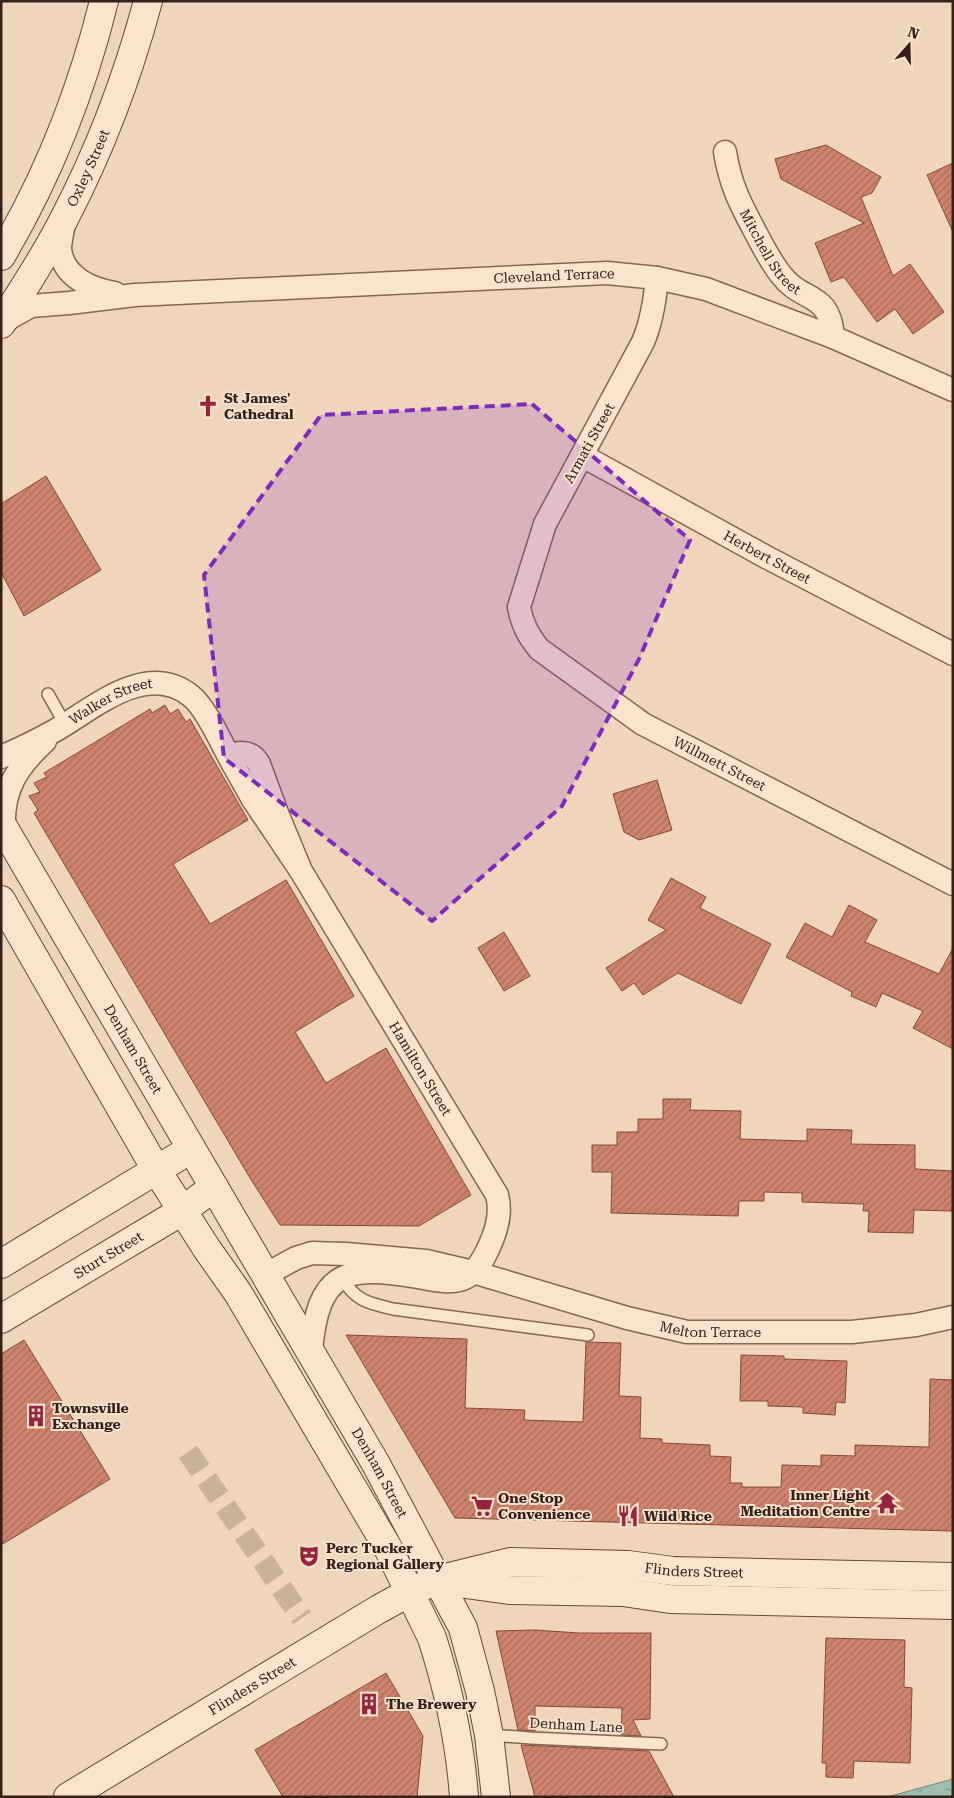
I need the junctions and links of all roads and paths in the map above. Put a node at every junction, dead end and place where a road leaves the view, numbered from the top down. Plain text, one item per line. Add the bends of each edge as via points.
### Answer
1 (104, 1) edge
2 (148, 1) edge
3 (725, 152) dead end
4 (64, 219) junction
5 (1, 256) edge
6 (657, 278) junction
7 (135, 295) junction
8 (1, 325) edge
9 (834, 337) junction
10 (953, 390) edge
11 (582, 456) junction
12 (519, 607) joint
13 (953, 654) edge
14 (168, 684) joint
15 (48, 694) dead end
16 (61, 727) junction
17 (1, 757) edge
18 (2, 826) edge
19 (953, 884) edge
20 (1, 900) edge
21 (191, 1149) junction
22 (157, 1171) junction
23 (214, 1187) junction
24 (182, 1211) junction
25 (340, 1253) junction
26 (1, 1264) edge
27 (473, 1272) junction
28 (267, 1274) junction
29 (341, 1277) junction
30 (238, 1293) junction
31 (953, 1318) edge
32 (1, 1319) edge
33 (588, 1334) dead end
34 (311, 1351) junction
35 (953, 1577) edge
36 (437, 1580) junction
37 (410, 1592) junction
38 (953, 1605) edge
39 (489, 1735) junction
40 (661, 1744) dead end
41 (461, 1758) junction
42 (68, 1797) edge
43 (451, 1797) edge
44 (464, 1797) edge
45 (496, 1797) edge

1 - 5 main road via 96,36 67,122 19,226
2 - 4 main road, Oxley Street via 120,93
3 - 9 street, Mitchell Street via 737,199 770,260 788,283 826,310
4 - 7 street, Cleveland Terrace via 60,248 63,260 78,280 99,290
4 - 8 main road, Oxley Street
6 - 7 street, Cleveland Terrace via 607,273
6 - 9 street, Cleveland Terrace via 706,289
6 - 11 street, Armati Street via 649,328
7 - 8 street, Cleveland Terrace via 31,306
9 - 10 street, Cleveland Terrace
11 - 12 street, Armati Street via 545,524
11 - 13 street, Herbert Street
12 - 19 street, Willmett Street via 528,636 539,649 643,724
14 - 16 street, Walker Street via 144,684 123,690
14 - 27 street, Hamilton Street via 191,696 203,709 252,798 301,872 496,1195 500,1212 498,1220 486,1253
15 - 16 lane
16 - 17 street, Walker Street
16 - 18 street, Walker Street via 32,753 13,780 6,795
18 - 21 main road, Denham Street
20 - 22 main road
21 - 22 main road
21 - 23 main road, Denham Street
22 - 24 main road
22 - 26 main road
23 - 24 main road, Sturt Street
23 - 28 main road, Denham Street
24 - 30 main road
24 - 32 main road, Sturt Street
25 - 27 street, Melton Terrace via 426,1261
25 - 28 street, Melton Terrace via 312,1253
25 - 29 street
27 - 29 street via 465,1278 448,1281 382,1273
27 - 31 street, Melton Terrace via 626,1318 687,1332 852,1332
28 - 30 main road
28 - 34 main road, Denham Street
29 - 33 lane via 352,1293 368,1303
29 - 34 street via 321,1300
30 - 37 main road via 388,1548
34 - 36 main road, Denham Street
35 - 36 main road, Flinders Street via 673,1571 628,1565 510,1562
36 - 37 main road, Flinders Street
36 - 38 main road, Flinders Street via 509,1590 624,1592 670,1599
36 - 39 main road, Denham Street via 463,1628
37 - 41 main road via 432,1638 451,1705
37 - 42 main road, Flinders Street
39 - 40 lane, Denham Lane
39 - 45 main road, Denham Street
41 - 43 street
41 - 44 main road

